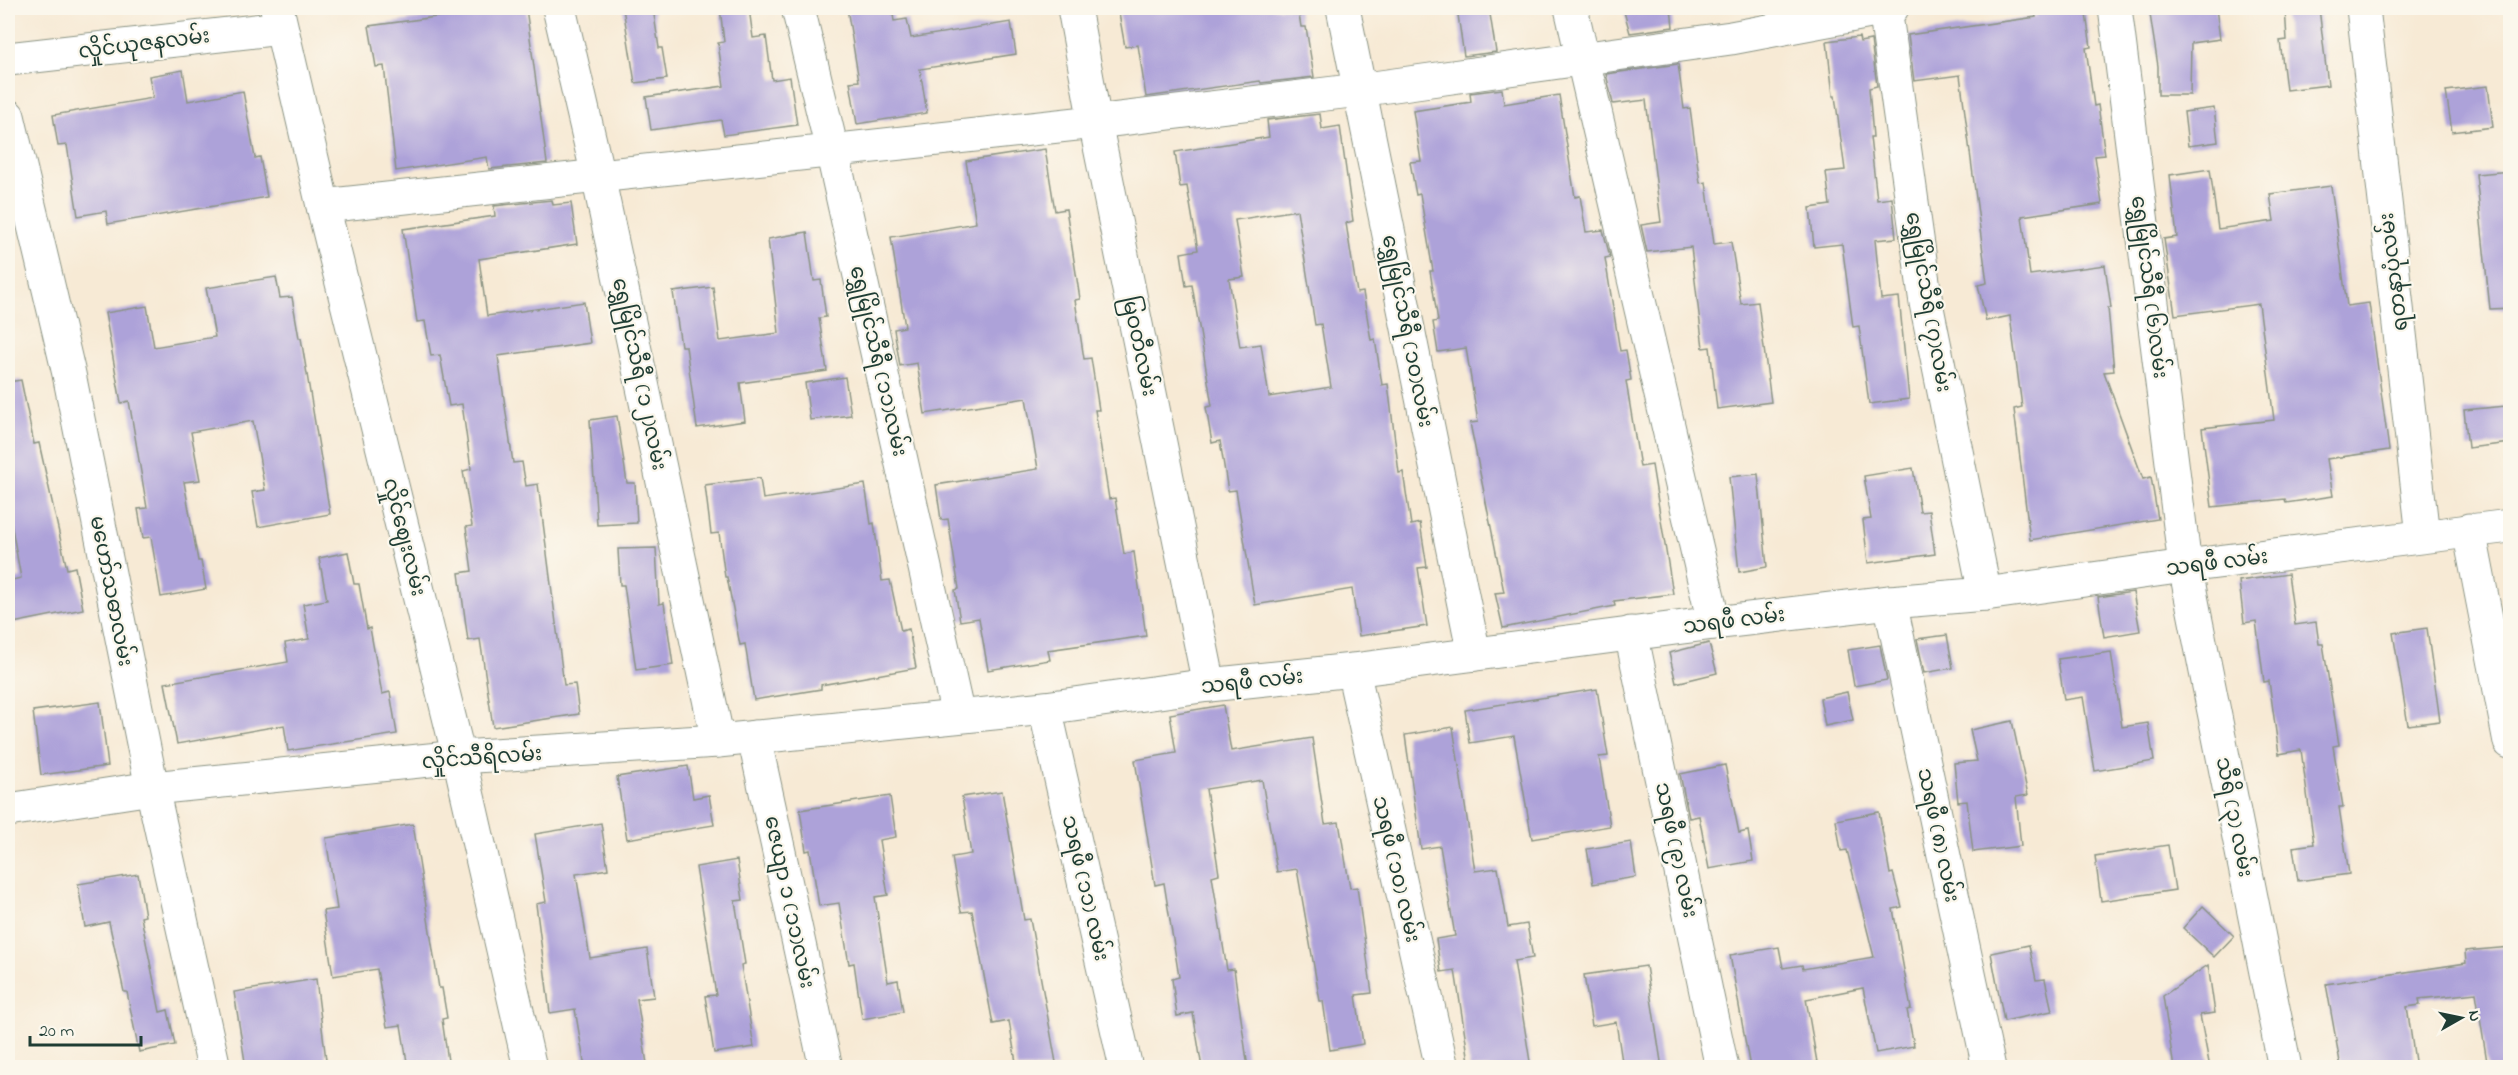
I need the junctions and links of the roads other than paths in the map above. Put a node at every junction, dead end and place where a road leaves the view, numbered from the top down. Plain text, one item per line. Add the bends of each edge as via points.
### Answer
1 (559, 8) edge
2 (798, 8) edge
3 (1074, 8) edge
4 (1343, 8) edge
5 (1571, 8) edge
6 (1887, 8) edge
7 (2115, 8) edge
8 (2363, 8) edge
9 (279, 18) edge
10 (1582, 58) junction
11 (8, 59) edge
12 (1359, 90) junction
13 (8, 116) edge
14 (1095, 122) junction
15 (832, 150) junction
16 (598, 176) junction
17 (323, 206) junction
18 (2511, 526) edge
19 (2469, 530) junction
20 (2423, 536) junction
21 (2186, 566) junction
22 (1985, 594) junction
23 (1890, 602) junction
24 (1714, 623) junction
25 (1631, 633) junction
26 (1474, 654) junction
27 (1353, 670) junction
28 (1209, 684) junction
29 (1045, 708) junction
30 (958, 716) junction
31 (754, 737) junction
32 (718, 741) junction
33 (2511, 742) edge
34 (459, 758) junction
35 (152, 788) junction
36 (8, 810) edge
37 (214, 1068) edge
38 (530, 1068) edge
39 (826, 1068) edge
40 (1126, 1068) edge
41 (1442, 1068) edge
42 (1722, 1068) edge
43 (1989, 1068) edge
44 (2285, 1068) edge

1 - 16 street, ရွှေမြိုင်သီရီ (၁၂)လမ်း
2 - 15 street, ရွှေမြိုင်သီရီ (၁၁)လမ်း
3 - 14 street, မြဝတီလမ်း
4 - 12 street, ရွှေမြိုင်သီရီ (၁၀)လမ်း
5 - 10 street
6 - 10 street via 1731,38
6 - 22 street, ရွှေမြိုင်သီရီ (၇)လမ်း via 1926,303
7 - 21 street, ရွှေမြိုင်သီရီ (၆)လမ်း
8 - 20 street, ရတနာပုံလမ်း
9 - 11 street, လှိုင်ယုဇနလမ်း
9 - 17 street, လှိုင်ဈေးလမ်း
10 - 12 street
10 - 24 street
12 - 14 street
12 - 26 street, ရွှေမြိုင်သီရီ (၁၀)လမ်း
13 - 35 street, မဟော်သဓာလမ်း via 69,374
14 - 15 street
14 - 28 street, မြဝတီလမ်း
15 - 16 street
15 - 30 street, ရွှေမြိုင်သီရီ (၁၁)လမ်း
16 - 17 street
16 - 32 street, ရွှေမြိုင်သီရီ (၁၂)လမ်း
17 - 34 street, လှိုင်ဈေးလမ်း
18 - 19 street, သရဖီ လမ်း
19 - 20 street, သရဖီ လမ်း
19 - 33 street
20 - 21 street, သရဖီ လမ်း
21 - 22 street, သရဖီ လမ်း
21 - 44 street, သီရိ (၃) လမ်း
22 - 23 street, သရဖီ လမ်း
23 - 24 street, သရဖီ လမ်း
23 - 43 street, သရဖီ (၈) လမ်း
24 - 25 street, သရဖီ လမ်း
25 - 26 street, သရဖီ လမ်း
25 - 42 street, သရဖီ (၉) လမ်း
26 - 27 street, သရဖီ လမ်း
27 - 28 street, သရဖီ လမ်း
27 - 41 street, သရဖီ (၁၀) လမ်း
28 - 29 street, သရဖီ လမ်း
29 - 30 street, သရဖီ လမ်း
29 - 40 street, သရဖီ (၁၁) လမ်း
30 - 31 street, လှိုင်သီရိလမ်း
31 - 32 street, လှိုင်သီရိလမ်း
31 - 39 street, ဇေယျာ ၁ (၁၁)လမ်း
32 - 34 street, လှိုင်သီရိလမ်း
34 - 35 street, လှိုင်သီရိလမ်း
34 - 38 street, လှိုင်ဈေးလမ်း
35 - 36 street, လှိုင်သီရိလမ်း
35 - 37 street, မဟော်သဓာလမ်း

